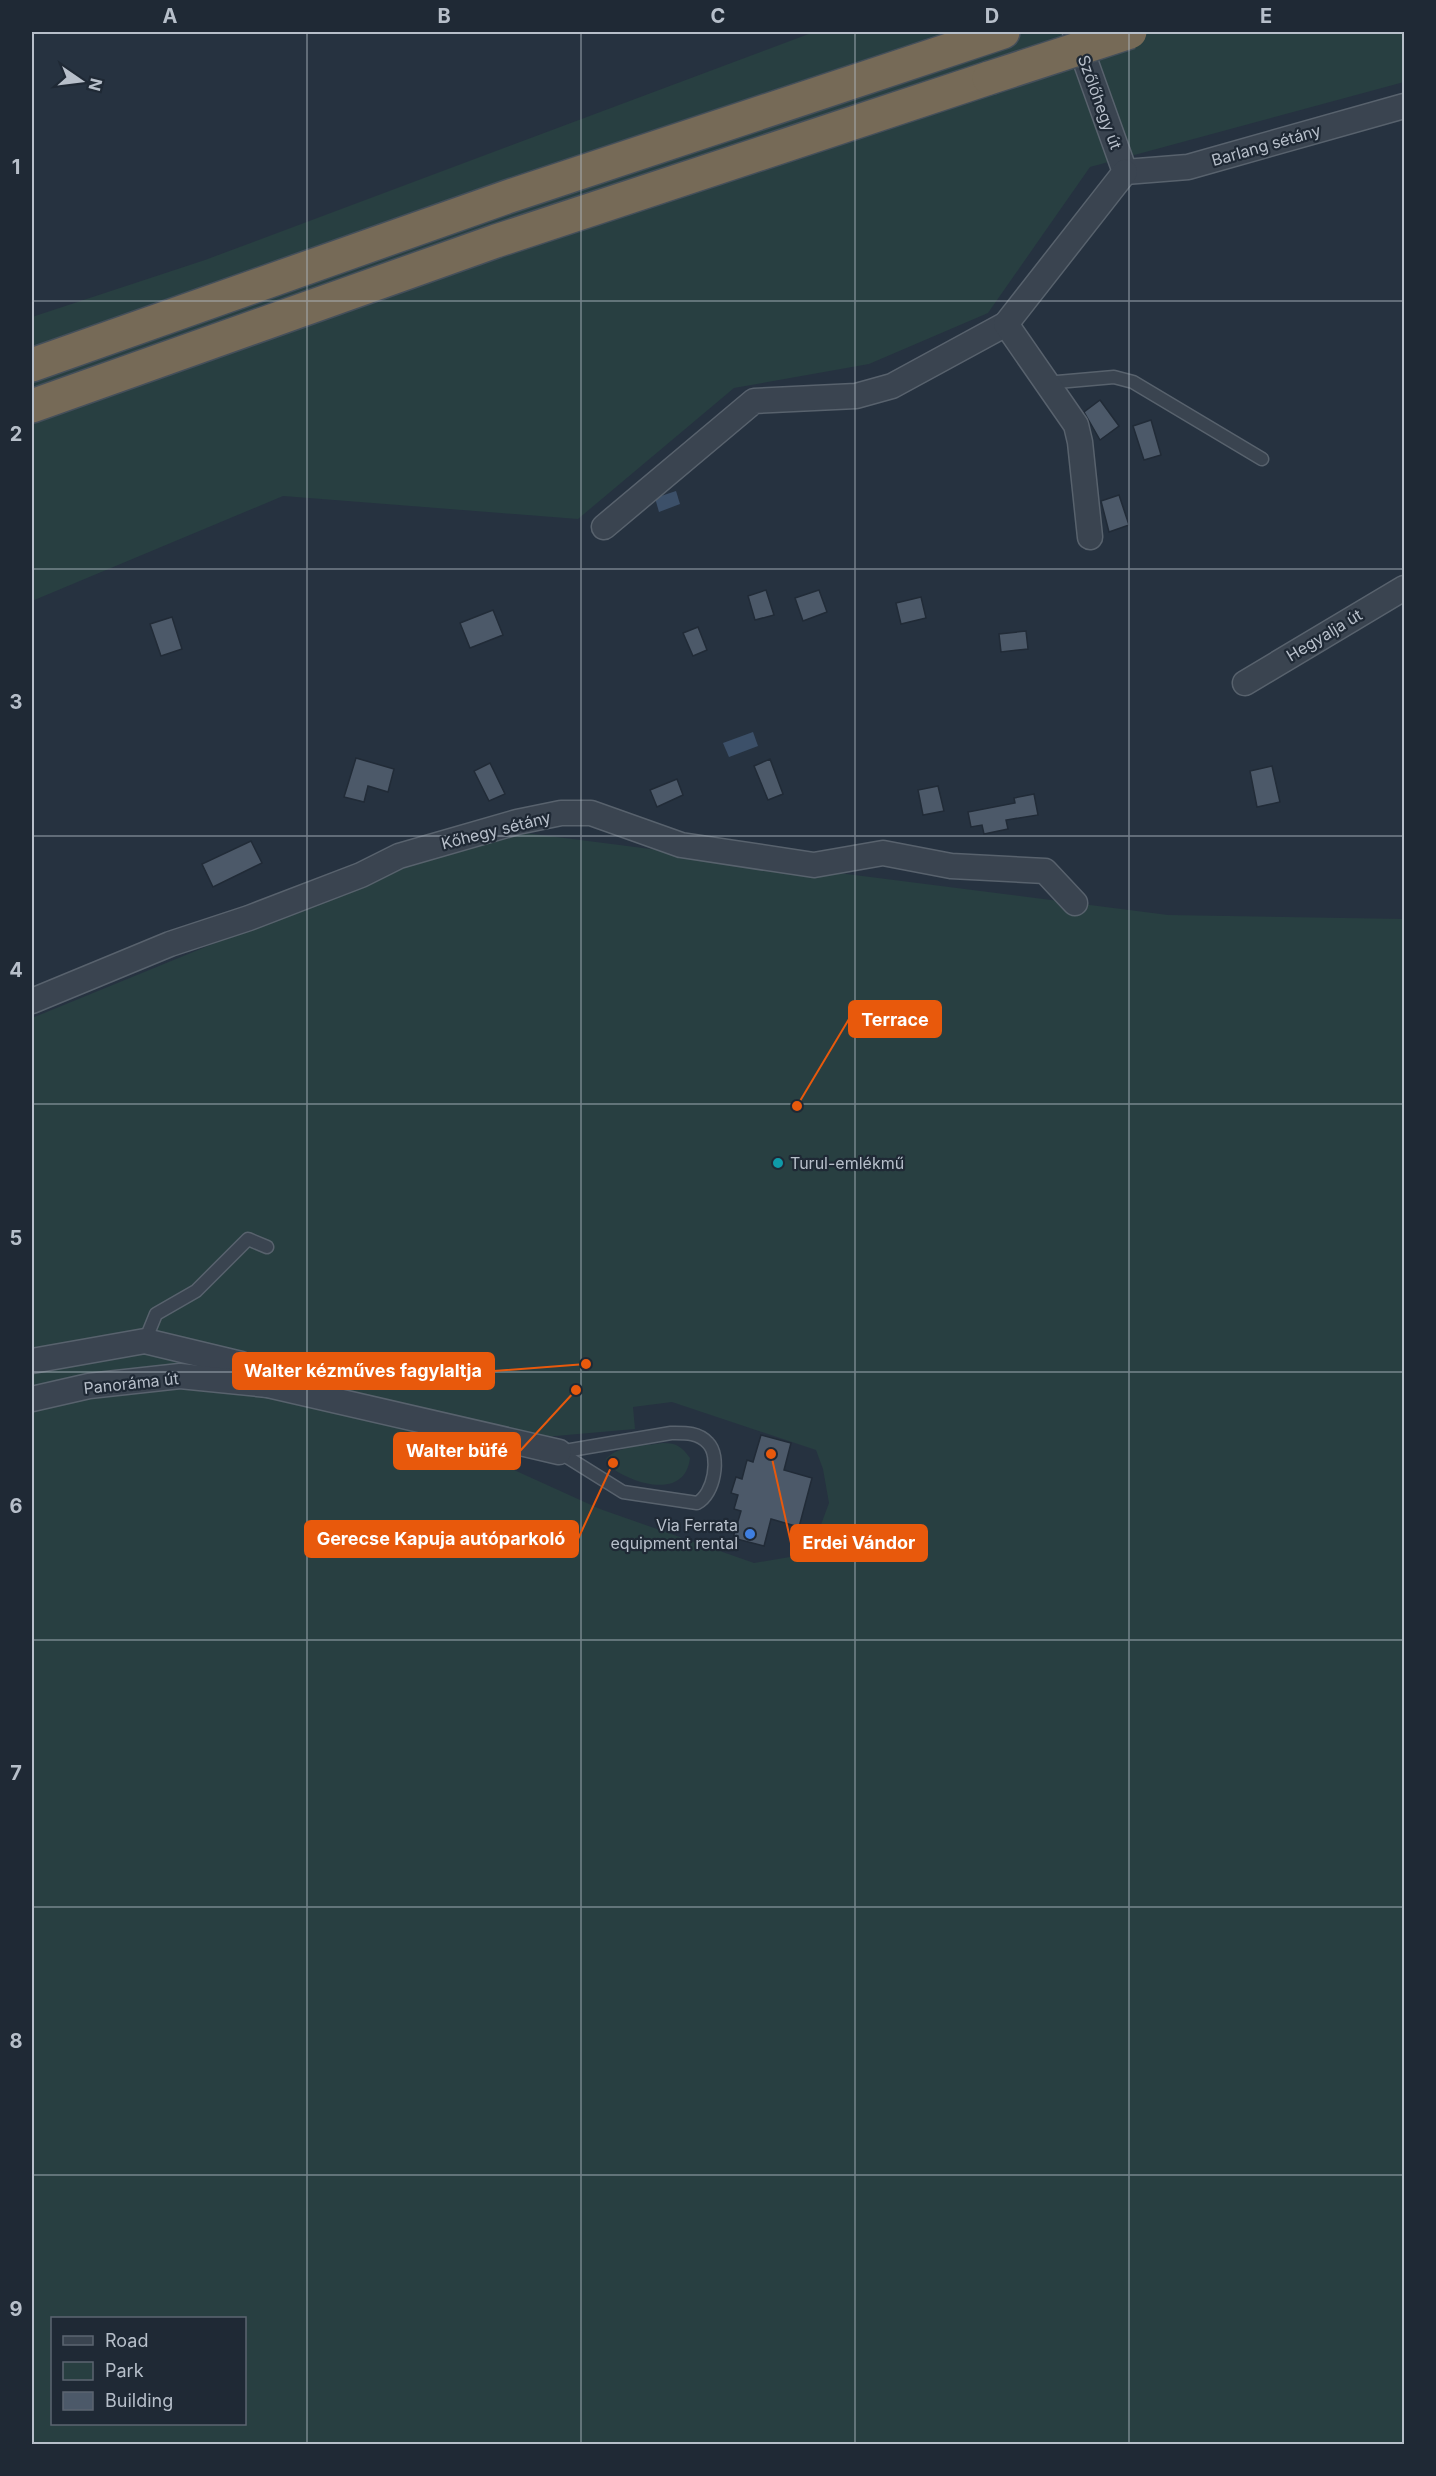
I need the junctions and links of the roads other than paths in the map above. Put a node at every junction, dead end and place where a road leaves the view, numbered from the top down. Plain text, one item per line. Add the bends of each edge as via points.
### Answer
1 (1075, 32) edge
2 (1130, 32) edge
3 (992, 35) edge
4 (1404, 106) edge
5 (1125, 172) junction
6 (1006, 324) junction
7 (32, 365) edge
8 (1046, 383) junction
9 (32, 406) edge
10 (1263, 459) dead end
11 (604, 527) dead end
12 (1090, 537) dead end
13 (1404, 588) edge
14 (1245, 683) dead end
15 (1075, 903) dead end
16 (32, 1001) edge
17 (267, 1247) dead end
18 (145, 1341) junction
19 (32, 1361) edge
20 (268, 1385) junction
21 (32, 1399) edge
22 (559, 1452) junction

1 - 5 street, Szőlőhegy út
2 - 9 highway, bridge via 496,241
3 - 7 highway via 496,201
4 - 5 street, Barlang sétány via 1188,167
5 - 6 street
6 - 8 street
6 - 11 street via 892,386 856,396 754,401
8 - 10 lane via 1114,377 1133,382
8 - 12 street via 1078,432
13 - 14 street, Hegyalja út
15 - 16 street, Kőhegy sétány via 1045,871 951,866 883,853 814,865 681,844 591,813 561,813 399,856 361,875 170,944
17 - 18 lane via 248,1239 196,1291 156,1314
18 - 19 street, Panoráma út
18 - 20 street, Panoráma út via 241,1364
20 - 21 street, Panoráma út via 180,1376 89,1386
20 - 22 street, Panoráma út
22 - 22 lane via 622,1492 697,1503 709,1487 715,1460 709,1443 684,1433

